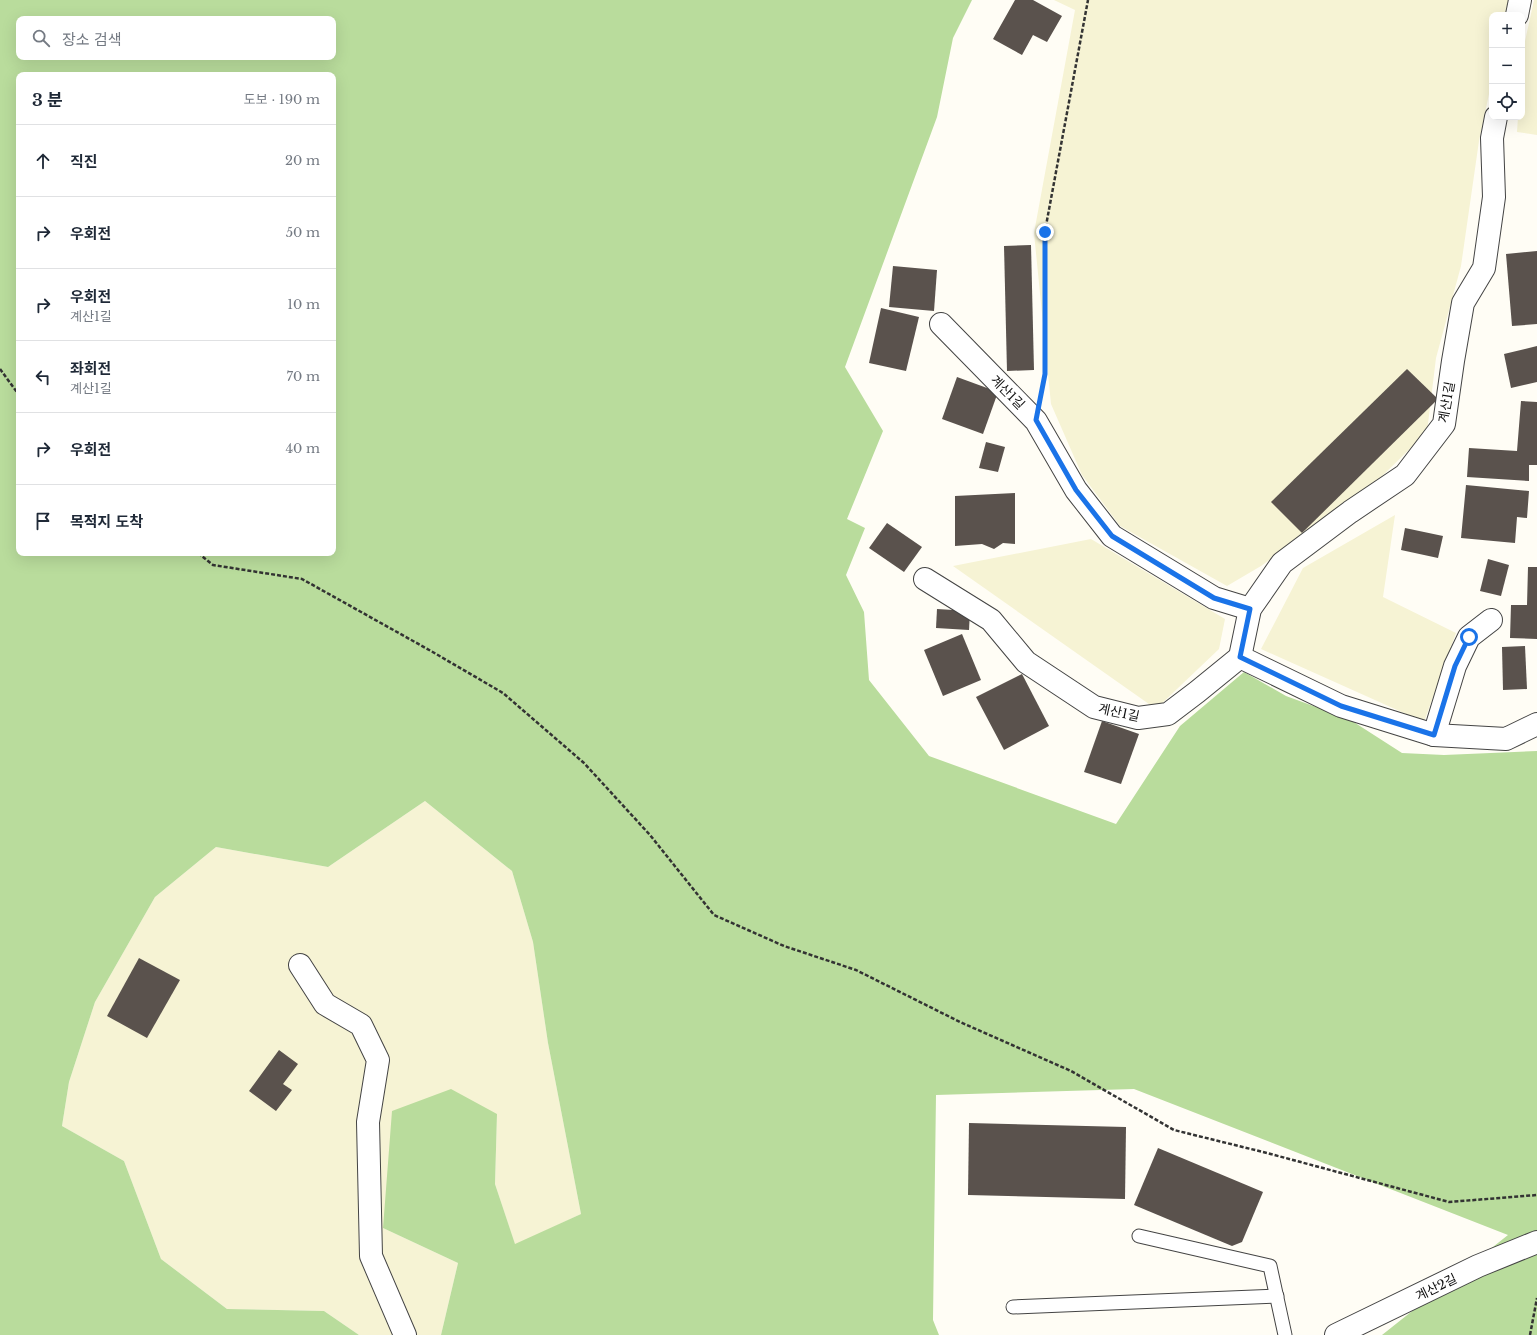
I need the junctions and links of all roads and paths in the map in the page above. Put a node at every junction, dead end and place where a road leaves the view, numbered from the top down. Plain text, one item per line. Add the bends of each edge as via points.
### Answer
1 (1088, 0) edge
2 (1520, 0) edge
3 (1517, 12) edge
4 (1495, 120) edge
5 (941, 324) dead end
6 (0, 369) edge
7 (16, 391) edge
8 (1036, 420) junction
9 (202, 556) edge
10 (925, 579) dead end
11 (1250, 609) junction
12 (1491, 620) dead end
13 (1240, 657) junction
14 (1537, 724) edge
15 (1434, 735) junction
16 (300, 966) dead end
17 (1537, 1194) edge
18 (1139, 1236) dead end
19 (1537, 1242) edge
20 (1277, 1296) junction
21 (1537, 1298) edge
22 (1013, 1308) dead end
23 (405, 1335) edge
24 (1285, 1335) edge
25 (1336, 1335) edge
26 (1530, 1335) edge

1 - 8 path via 1045,232 1045,374
2 - 3 street
4 - 11 street, 계산1길 via 1492,138 1494,197 1484,268 1463,303 1444,424 1405,476 1350,512 1282,563
5 - 8 street, 계산1길
6 - 7 path
8 - 11 street, 계산1길 via 1076,490 1112,536 1214,598
9 - 17 path via 213,565 302,579 503,693 584,762 650,835 714,915 784,946 856,970 960,1022 1071,1071 1174,1130 1448,1202
10 - 13 street, 계산1길 via 990,620 1026,662 1094,707 1138,718 1168,714
11 - 13 street, 계산1길
12 - 15 street via 1469,637 1455,666
13 - 15 street via 1341,706
14 - 15 street via 1506,739
16 - 23 street via 325,1004 362,1025 378,1060 368,1122 371,1256
18 - 20 lane via 1270,1266
19 - 25 street, 계산2길 via 1478,1266
20 - 22 lane
20 - 24 lane
21 - 26 path

